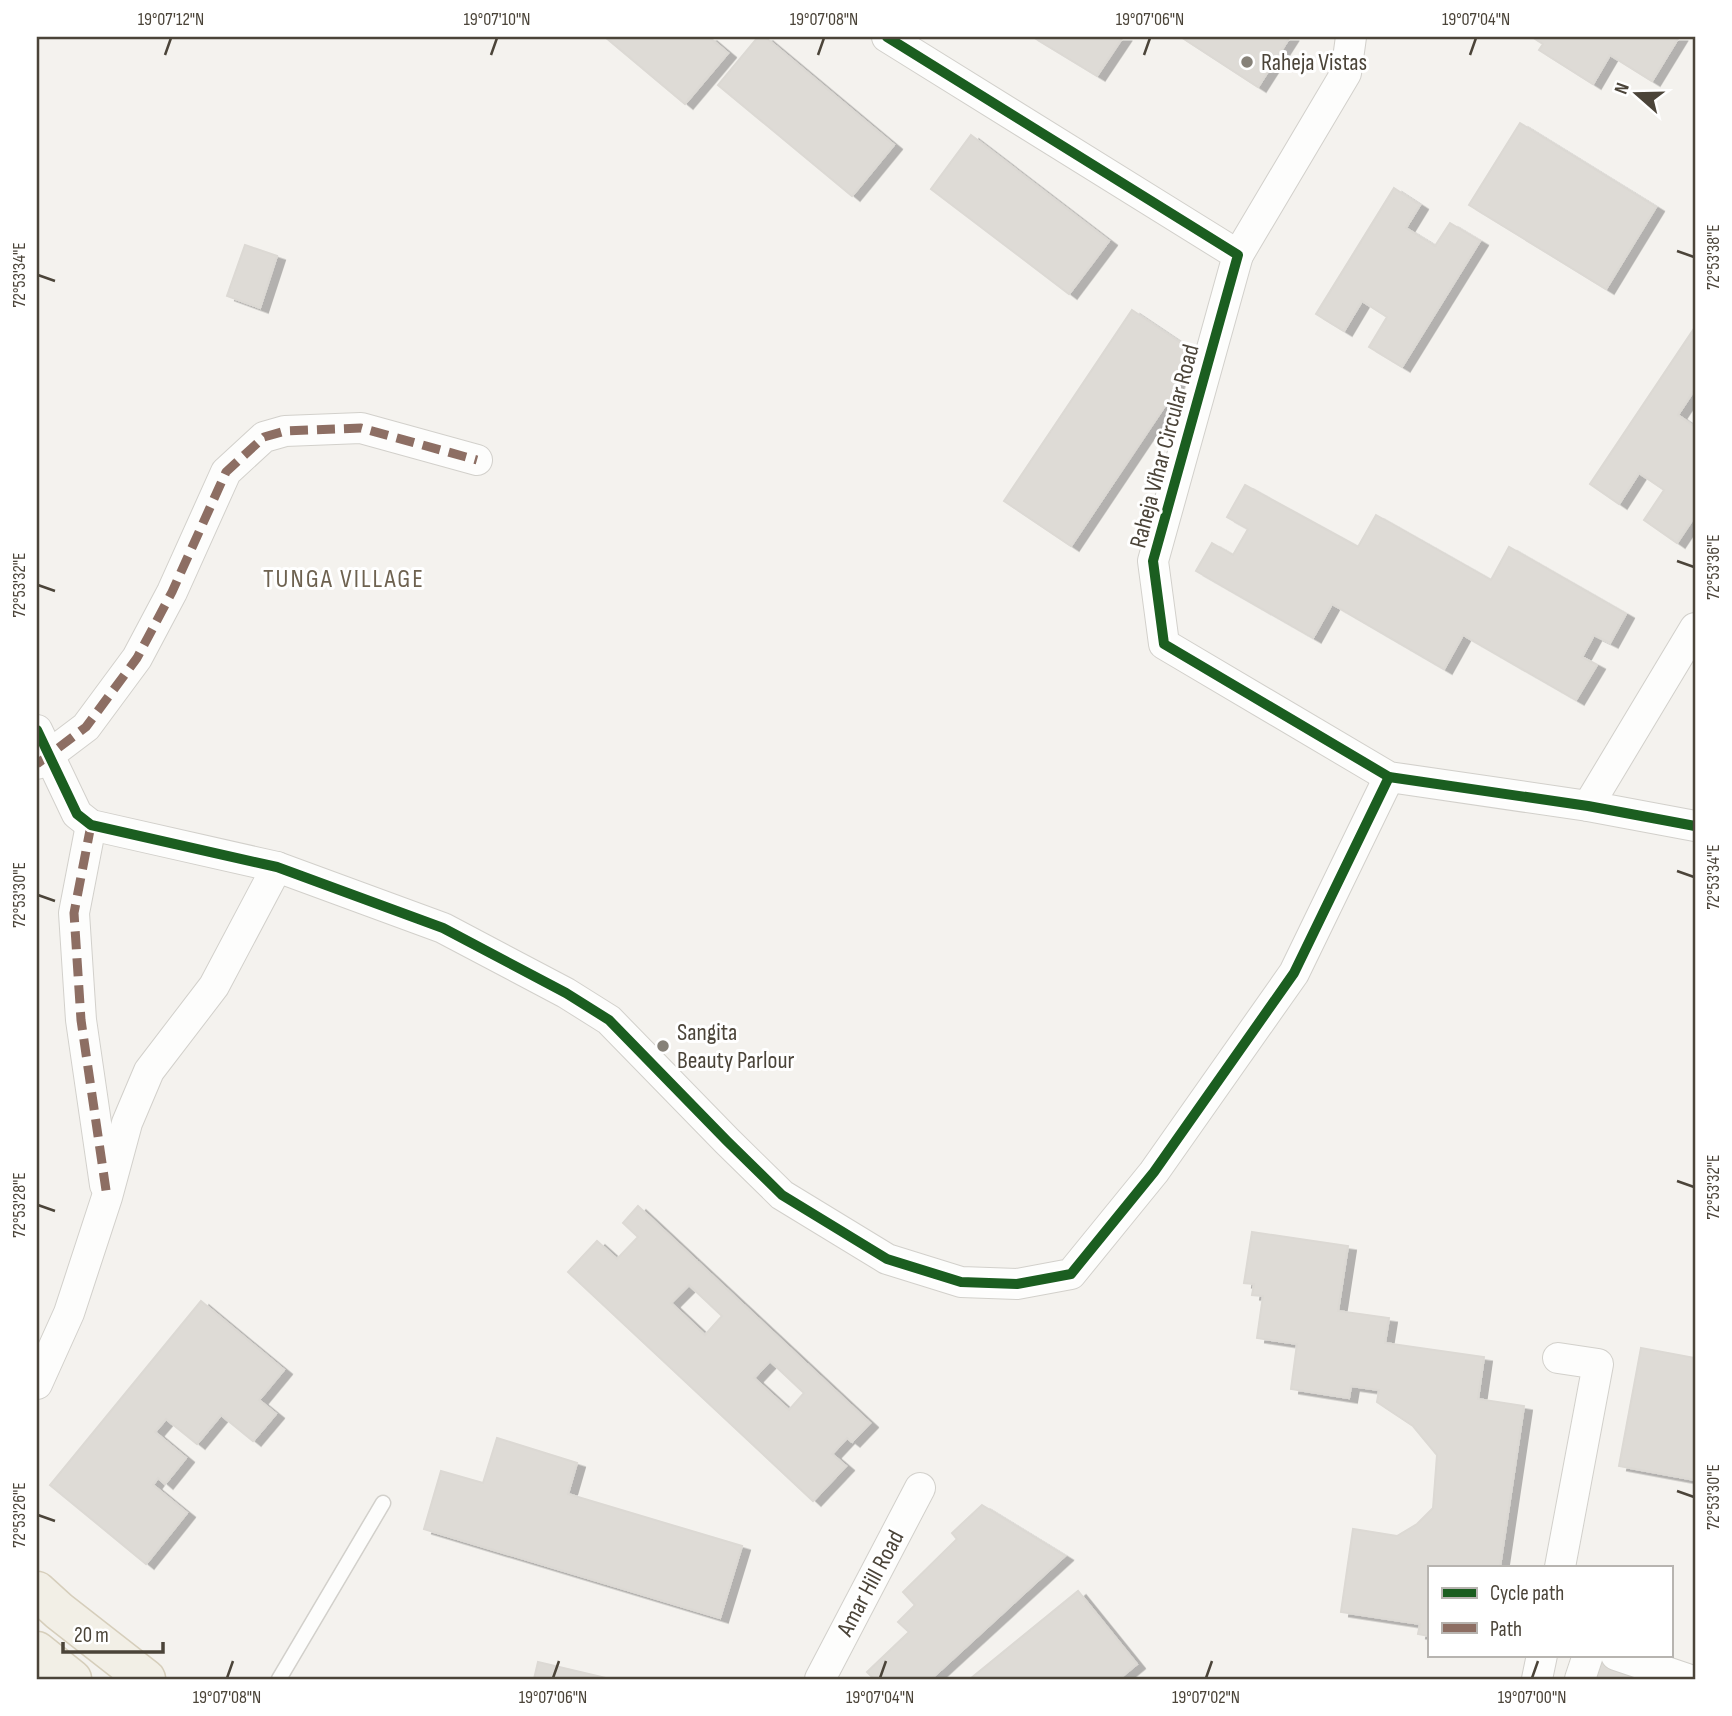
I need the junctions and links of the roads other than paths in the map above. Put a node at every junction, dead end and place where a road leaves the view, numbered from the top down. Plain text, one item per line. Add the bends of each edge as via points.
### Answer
1 (887, 37) edge
2 (1351, 37) edge
3 (1238, 255) junction
4 (477, 460) dead end
5 (1695, 628) edge
6 (41, 749) edge
7 (1389, 777) junction
8 (1588, 806) junction
9 (91, 825) junction
10 (1695, 825) edge
11 (277, 867) junction
12 (107, 1197) junction
13 (1558, 1358) dead end
14 (37, 1384) edge
15 (920, 1488) dead end
16 (383, 1503) dead end
17 (1560, 1566) edge
18 (37, 1591) edge
19 (37, 1651) edge
20 (1542, 1656) edge
21 (1588, 1656) edge
22 (1619, 1656) edge
23 (72, 1679) edge
24 (146, 1679) edge
25 (279, 1679) edge
26 (820, 1679) edge
27 (1537, 1679) edge
28 (1580, 1679) edge
29 (1686, 1679) edge

1 - 3 street
2 - 3 street, Raheja Vihar Circular Road via 1346,73
3 - 7 street, Raheja Vihar Circular Road via 1153,561 1164,644
4 - 6 street via 361,428 285,431 264,437 226,472 137,658 86,727
5 - 8 street
6 - 9 street via 77,814
7 - 8 street, Raheja Vihar Circular Road
7 - 11 street via 1294,973 1154,1172 1071,1274 1017,1284 961,1282 887,1259 782,1195 609,1020 443,928
8 - 10 street, Raheja Vihar Circular Road
9 - 11 street
9 - 12 street via 74,913 81,1020
11 - 12 street via 214,986 149,1071 127,1123
12 - 14 street via 69,1313
13 - 17 street via 1598,1364
15 - 26 street, Amar Hill Road
16 - 25 lane
18 - 24 main road
19 - 23 main road
20 - 27 street
21 - 28 street
22 - 29 street

